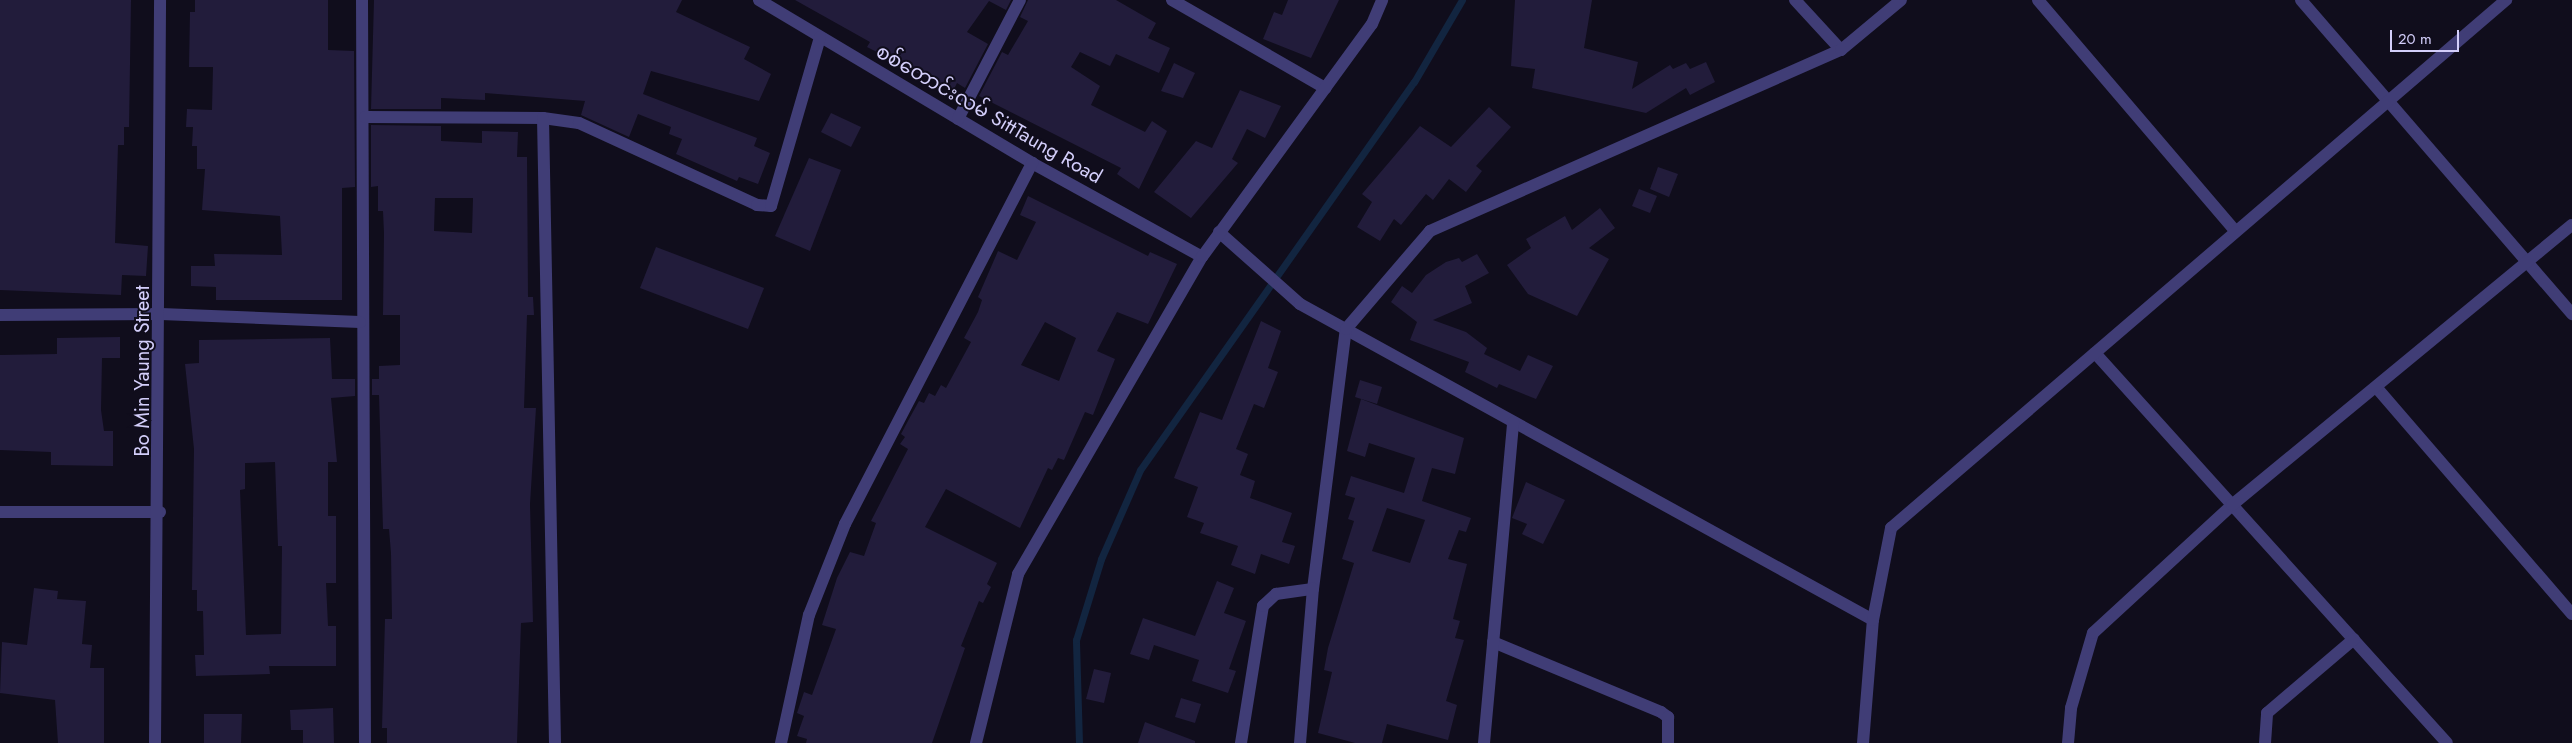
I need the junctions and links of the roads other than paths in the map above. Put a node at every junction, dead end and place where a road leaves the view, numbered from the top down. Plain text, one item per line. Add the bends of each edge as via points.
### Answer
1 (160, 0) edge
2 (362, 0) edge
3 (759, 0) edge
4 (1020, 0) edge
5 (1172, 0) edge
6 (1382, 0) edge
7 (1795, 0) edge
8 (1901, 0) edge
9 (2038, 0) edge
10 (2301, 0) edge
11 (2506, 0) edge
12 (820, 37) junction
13 (1841, 50) junction
14 (1325, 88) junction
15 (2387, 101) junction
16 (365, 117) junction
17 (543, 118) junction
18 (958, 119) junction
19 (1032, 163) junction
20 (2572, 225) edge
21 (2235, 231) junction
22 (1219, 232) junction
23 (1202, 256) junction
24 (2527, 263) junction
25 (161, 314) junction
26 (2572, 314) edge
27 (0, 315) edge
28 (360, 322) junction
29 (1346, 329) junction
30 (2095, 353) junction
31 (2376, 386) junction
32 (1514, 422) junction
33 (2232, 505) junction
34 (0, 512) edge
35 (160, 512) junction
36 (1313, 589) junction
37 (2572, 614) edge
38 (1873, 620) junction
39 (2354, 639) junction
40 (1494, 642) junction
41 (155, 743) edge
42 (365, 743) edge
43 (555, 743) edge
44 (781, 743) edge
45 (976, 743) edge
46 (1240, 743) edge
47 (1300, 743) edge
48 (1484, 743) edge
49 (1668, 743) edge
50 (1863, 743) edge
51 (2068, 743) edge
52 (2265, 743) edge
53 (2447, 743) edge

1 - 25 street, Bo Min Yaung Street
2 - 16 street
3 - 12 street, စစ်တောင်းလမ် SittTaung Road
4 - 18 street
5 - 14 street
6 - 14 street via 1372,24
7 - 13 street
8 - 13 street
9 - 21 street
10 - 15 street
11 - 15 street
12 - 17 street via 771,206 757,205 579,123
12 - 18 street, စစ်တောင်းလမ် SittTaung Road
13 - 29 street via 1430,231
14 - 22 street
15 - 21 street
15 - 24 street
16 - 17 street
16 - 28 street
17 - 43 street
18 - 19 street, စစ်တောင်းလမ် SittTaung Road
19 - 23 street, စစ်တောင်းလမ် SittTaung Road
19 - 44 street via 845,524 809,615
20 - 24 street
21 - 30 street
22 - 23 street
22 - 29 street via 1300,304
23 - 45 street via 1018,574
24 - 26 street
24 - 31 street
25 - 27 street
25 - 28 street
25 - 35 street, Bo Min Yaung Street
28 - 42 street
29 - 32 street
29 - 36 street
30 - 33 street
30 - 38 street via 1892,528
31 - 33 street
31 - 37 street
32 - 38 street
32 - 40 street
33 - 39 street
33 - 51 street via 2093,632 2071,708
34 - 35 street
35 - 41 street, Bo Min Yaung Street
36 - 46 street via 1276,594 1263,606
36 - 47 street
38 - 50 street
39 - 52 street via 2267,713
39 - 53 street
40 - 48 street
40 - 49 street via 1661,712 1668,717

